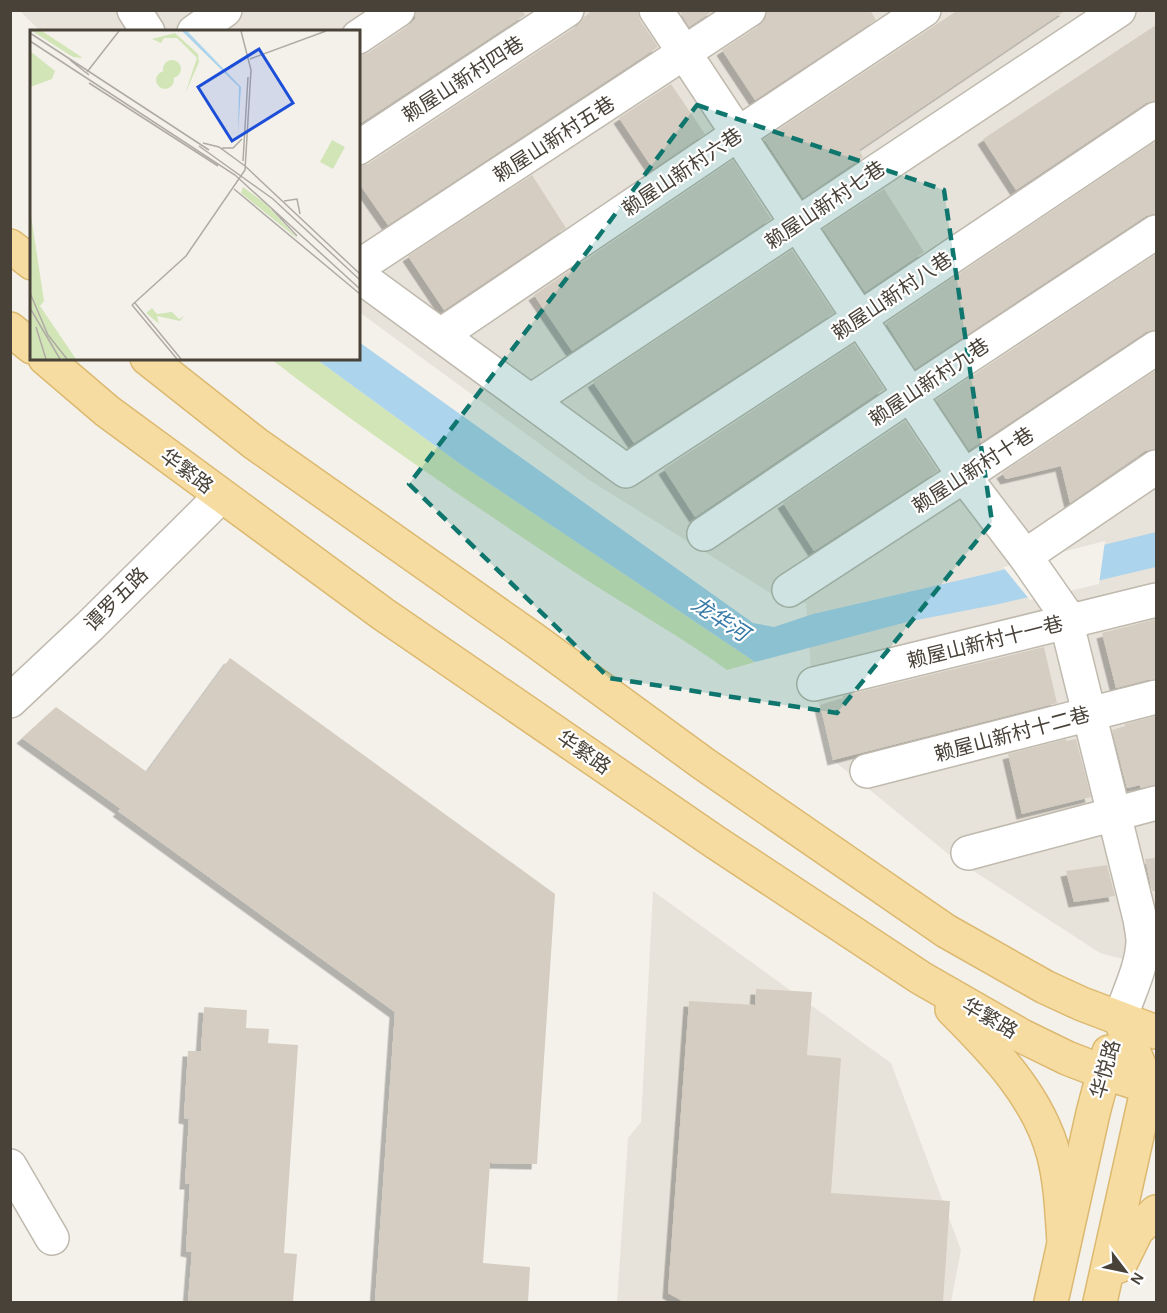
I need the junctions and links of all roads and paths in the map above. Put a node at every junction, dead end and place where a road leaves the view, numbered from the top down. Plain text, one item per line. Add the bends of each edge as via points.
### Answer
1 (134, 10) edge
2 (225, 10) edge
3 (398, 10) edge
4 (567, 10) edge
5 (656, 10) edge
6 (750, 10) edge
7 (924, 10) edge
8 (1119, 10) edge
9 (147, 30) edge
10 (197, 30) edge
11 (360, 36) edge
12 (685, 54) junction
13 (1156, 118) edge
14 (738, 134) junction
15 (360, 147) edge
16 (797, 223) junction
17 (1156, 232) edge
18 (10, 246) edge
19 (30, 261) edge
20 (360, 266) edge
21 (360, 276) edge
22 (860, 318) junction
23 (10, 329) edge
24 (441, 335) junction
25 (30, 345) edge
26 (1156, 348) edge
27 (47, 360) edge
28 (150, 360) edge
29 (911, 394) junction
30 (531, 401) junction
31 (1156, 467) edge
32 (964, 476) junction
33 (221, 496) junction
34 (704, 534) dead end
35 (1027, 552) junction
36 (789, 590) dead end
37 (1156, 600) edge
38 (1060, 609) junction
39 (814, 684) dead end
40 (1156, 697) edge
41 (10, 701) edge
42 (1089, 713) junction
43 (867, 771) dead end
44 (1156, 803) edge
45 (1113, 814) junction
46 (968, 853) dead end
47 (1146, 900) edge
48 (921, 978) junction
49 (1120, 1019) junction
50 (1156, 1032) edge
51 (1103, 1072) junction
52 (1152, 1087) edge
53 (10, 1166) edge
54 (1156, 1212) edge
55 (52, 1238) dead end
56 (1064, 1243) junction
57 (1052, 1302) edge
58 (1101, 1302) edge

1 - 9 street
2 - 10 street
3 - 11 street
4 - 15 street, 赖屋山新村四巷
5 - 12 street
6 - 12 street, 赖屋山新村五巷
7 - 14 street, 赖屋山新村六巷
8 - 16 street, 赖屋山新村七巷
12 - 14 street
12 - 20 street, 赖屋山新村五巷
13 - 22 street, 赖屋山新村八巷
14 - 16 street
14 - 24 street, 赖屋山新村六巷
16 - 22 street
16 - 30 street, 赖屋山新村七巷
17 - 29 street, 赖屋山新村九巷
18 - 19 main road
21 - 24 street
22 - 29 street
22 - 30 street, 赖屋山新村八巷 via 626,471
23 - 25 main road
24 - 30 street
26 - 32 street, 赖屋山新村十巷
27 - 33 main road, 华繁路 via 107,411
28 - 49 main road via 256,444 704,764 946,931 1045,987
29 - 32 street
29 - 34 street, 赖屋山新村九巷
31 - 35 street
32 - 35 street
32 - 36 street, 赖屋山新村十巷
33 - 41 street, 谭罗五路
33 - 48 main road, 华繁路 via 383,614 715,843
35 - 38 street
37 - 38 street, 赖屋山新村十一巷
38 - 39 street, 赖屋山新村十一巷
38 - 42 street
40 - 42 street, 赖屋山新村十二巷
42 - 43 street, 赖屋山新村十二巷
42 - 45 street
44 - 45 street
45 - 46 street
45 - 47 street
47 - 49 street via 1141,955
48 - 51 main road, 华繁路 via 1022,1036
48 - 56 main road via 1002,1060 1044,1127 1061,1194
49 - 50 main road
49 - 51 main road, 华悦路
49 - 52 main road, 华悦路
51 - 52 main road, 华繁路
51 - 56 main road, 华悦路
52 - 58 main road
53 - 55 street
54 - 58 main road via 1137,1230
56 - 57 main road, 华悦路

